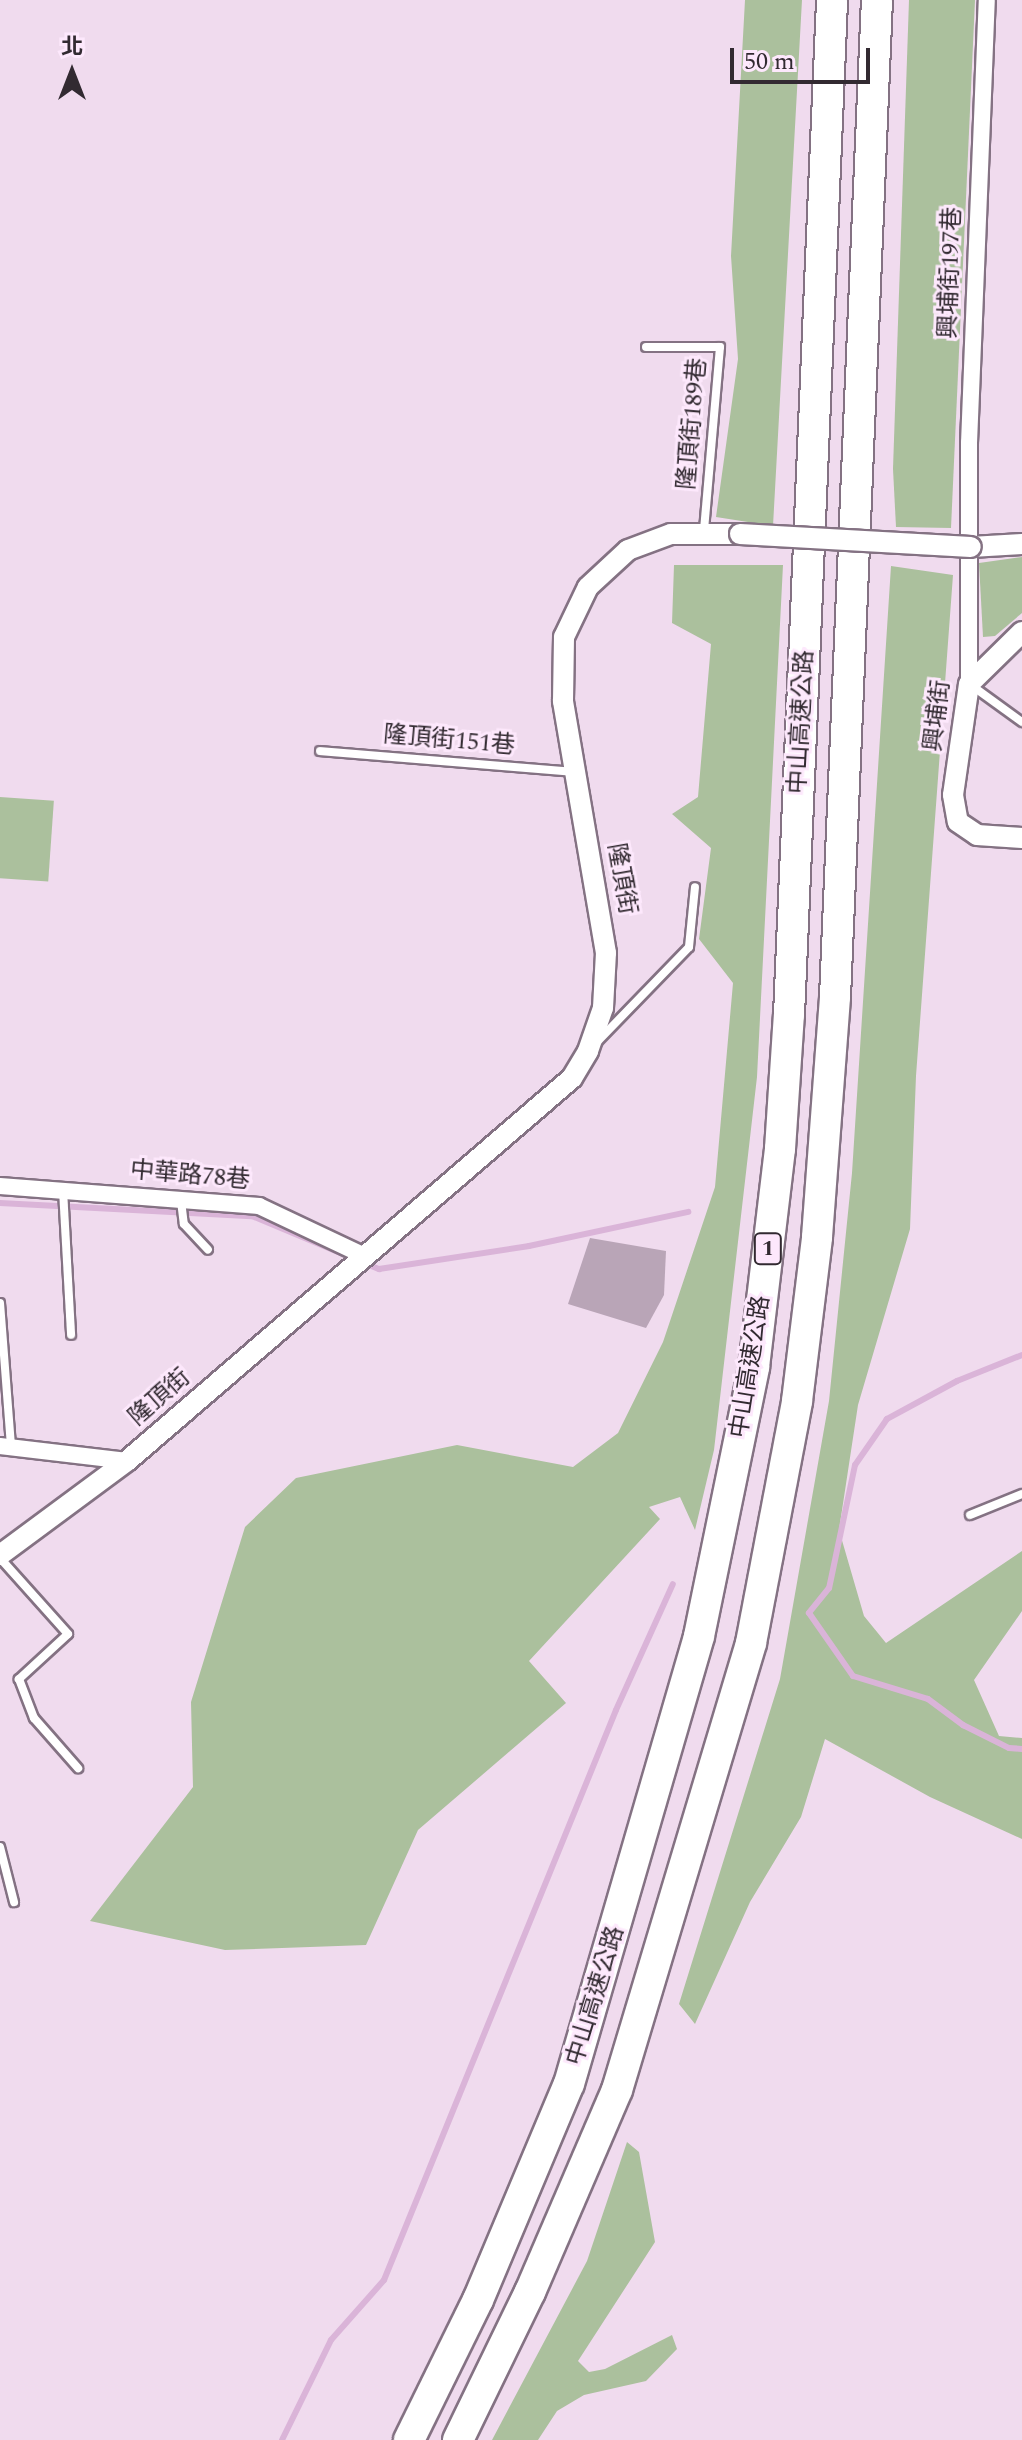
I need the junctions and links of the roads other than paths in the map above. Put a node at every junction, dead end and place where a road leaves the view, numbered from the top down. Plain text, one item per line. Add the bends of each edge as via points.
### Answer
1 (832, 0) edge
2 (877, 0) edge
3 (987, 0) edge
4 (646, 347) dead end
5 (704, 530) junction
6 (1022, 544) edge
7 (971, 547) junction
8 (1022, 632) edge
9 (969, 684) junction
10 (1022, 722) edge
11 (320, 751) dead end
12 (575, 772) junction
13 (1022, 838) edge
14 (695, 887) dead end
15 (588, 1051) junction
16 (0, 1186) edge
17 (63, 1192) junction
18 (181, 1200) junction
19 (208, 1250) dead end
20 (365, 1256) junction
21 (0, 1303) edge
22 (71, 1335) dead end
23 (5, 1446) edge
24 (127, 1461) junction
25 (1022, 1494) edge
26 (970, 1515) dead end
27 (0, 1556) edge
28 (78, 1768) dead end
29 (0, 1847) edge
30 (14, 1902) dead end
31 (409, 2440) edge
32 (458, 2440) edge

1 - 31 highway, 中山高速公路 / 1 via 789,1015 780,1149 754,1367 699,1636 569,2084 478,2300
2 - 32 highway, 中山高速公路 / 1 via 835,997 817,1237 797,1401 751,1643 617,2090 530,2292
3 - 7 street, 興埔街197巷 via 969,443
4 - 5 lane, 隆頂街189巷 via 720,347
5 - 7 street, 隆頂街, bridge
5 - 12 street, 隆頂街 via 650,539 628,550 605,568 574,609 561,668
6 - 7 street, 隆頂街
7 - 9 street, 興埔街
8 - 9 street
9 - 10 lane
9 - 13 street, 興埔街 via 953,795 958,822 977,835
11 - 12 lane, 隆頂街151巷
12 - 15 street, 隆頂街 via 606,953 603,1008
14 - 15 lane via 689,947
15 - 20 street, 隆頂街 via 572,1078 538,1110
16 - 17 street, 中華路78巷
17 - 18 street, 中華路78巷
17 - 22 lane
18 - 19 lane via 184,1224
18 - 20 street, 中華路78巷 via 259,1206
20 - 24 street, 隆頂街
21 - 23 lane
23 - 24 street
24 - 27 street, 隆頂街
25 - 26 lane
27 - 28 lane via 68,1634 19,1679 34,1718
29 - 30 lane

